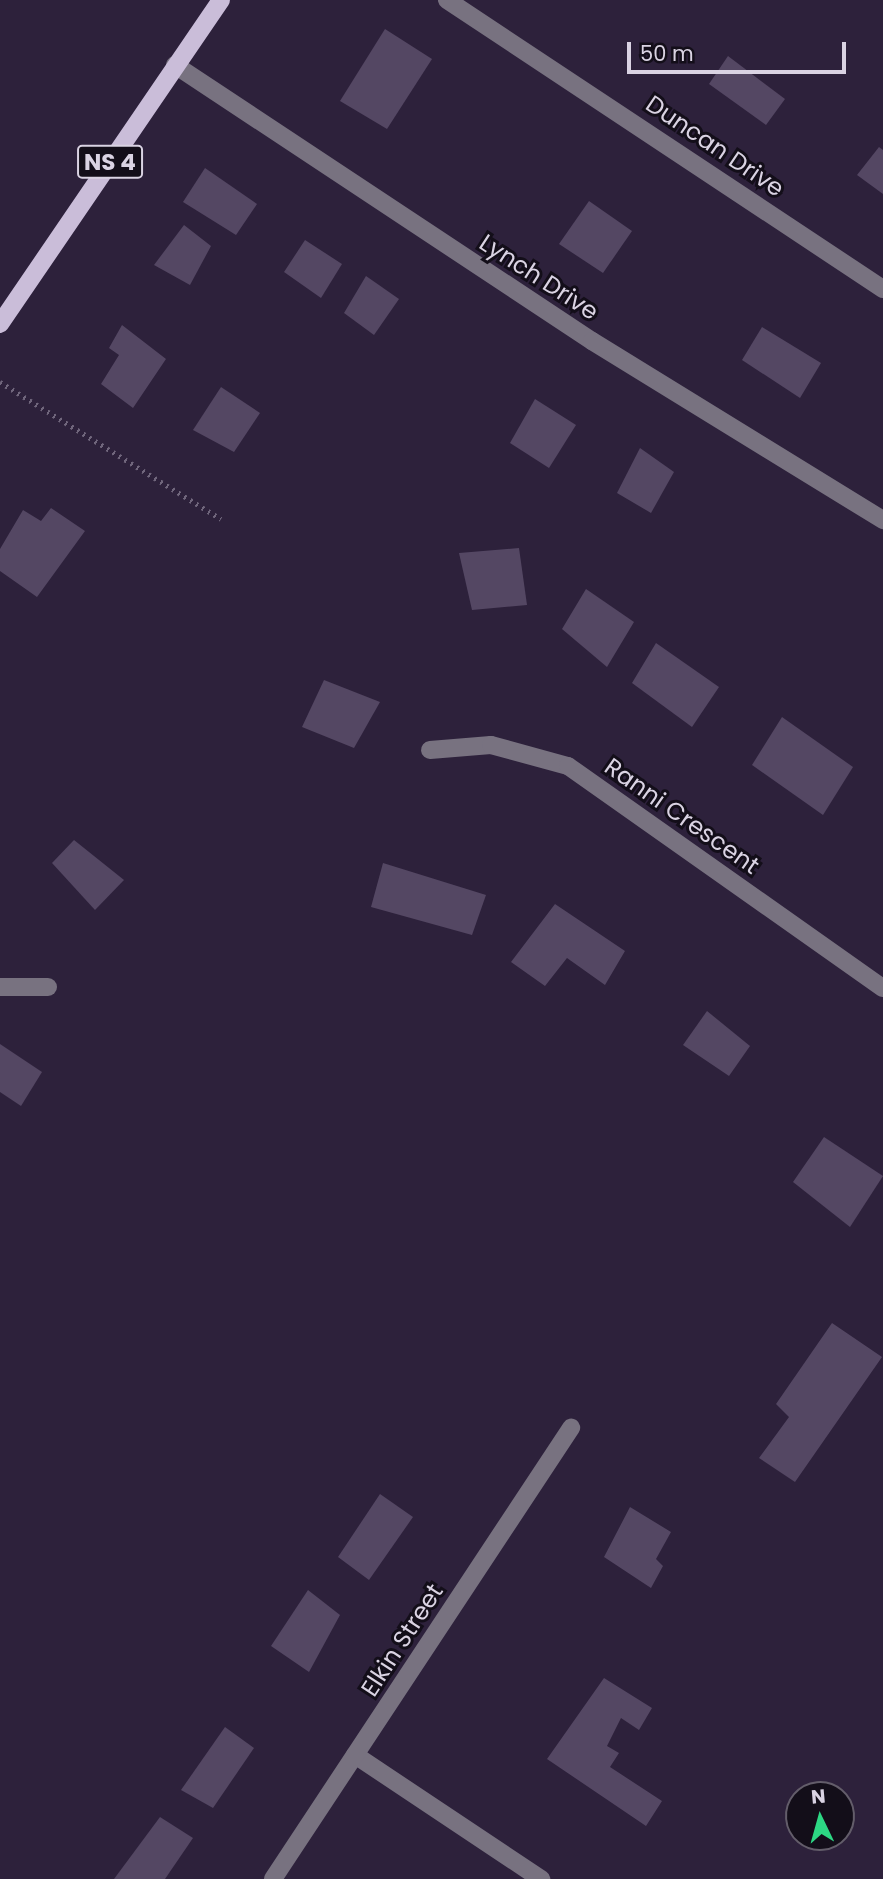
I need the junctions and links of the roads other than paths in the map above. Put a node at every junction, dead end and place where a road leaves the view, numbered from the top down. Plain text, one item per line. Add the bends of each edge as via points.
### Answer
1 (221, 0) edge
2 (447, 0) edge
3 (175, 65) junction
4 (883, 289) edge
5 (0, 324) edge
6 (883, 520) edge
7 (430, 750) dead end
8 (0, 987) edge
9 (48, 987) dead end
10 (883, 988) edge
11 (571, 1429) dead end
12 (355, 1755) junction
13 (273, 1879) edge
14 (541, 1879) edge

1 - 3 main road, NS 4
2 - 4 street, Duncan Drive
3 - 5 main road, NS 4
3 - 6 street, Lynch Drive via 580,333
7 - 10 street, Ranni Crescent via 491,745 568,766
8 - 9 street
11 - 12 street, Elkin Street
12 - 13 street, Elkin Street
12 - 14 street

